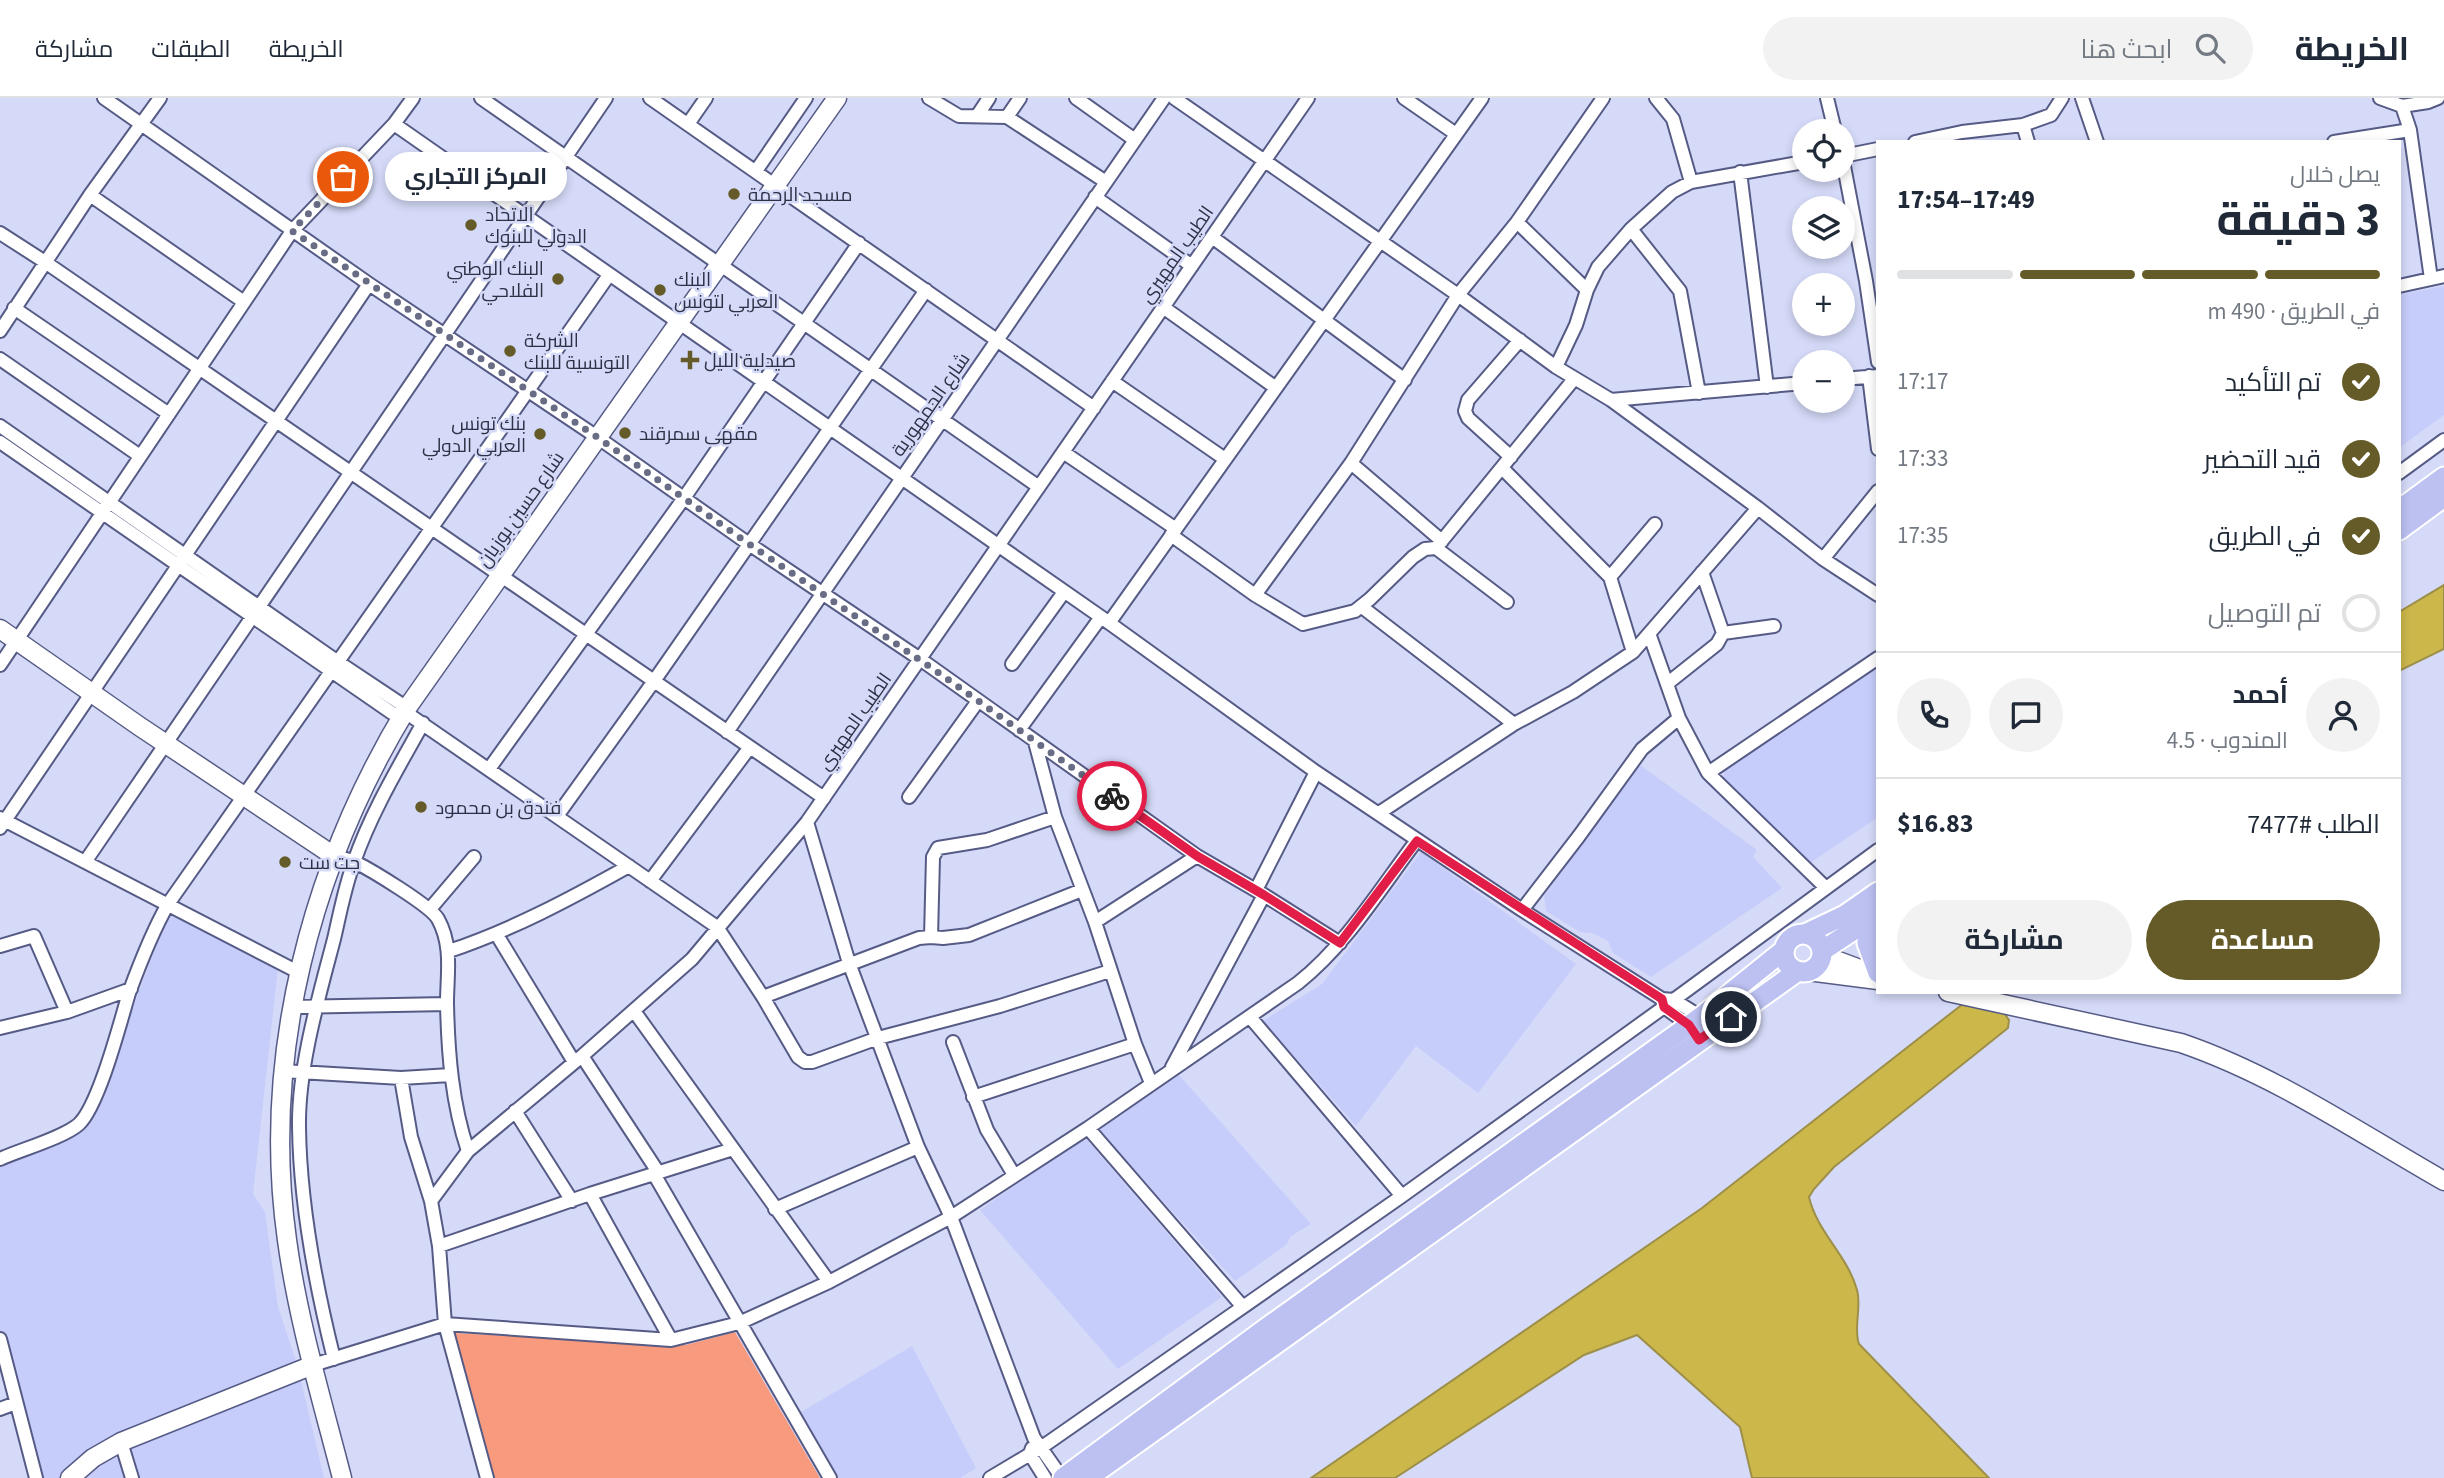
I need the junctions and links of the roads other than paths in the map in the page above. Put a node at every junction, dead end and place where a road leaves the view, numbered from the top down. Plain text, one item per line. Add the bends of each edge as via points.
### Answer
1 (104, 98) edge
2 (160, 98) edge
3 (412, 98) edge
4 (481, 98) edge
5 (606, 98) edge
6 (650, 98) edge
7 (706, 98) edge
8 (837, 98) edge
9 (929, 98) edge
10 (989, 98) edge
11 (1020, 98) edge
12 (1076, 98) edge
13 (1164, 98) edge
14 (1174, 98) edge
15 (1308, 98) edge
16 (1404, 98) edge
17 (1482, 98) edge
18 (1603, 98) edge
19 (1656, 98) edge
20 (1827, 98) edge
21 (2062, 98) edge
22 (2082, 98) edge
23 (2380, 98) edge
24 (2431, 99) edge
25 (801, 100) edge
26 (2402, 106) junction
27 (977, 116) junction
28 (1007, 117) junction
29 (1832, 119) edge
30 (143, 124) junction
31 (394, 124) junction
32 (688, 124) junction
33 (2023, 125) junction
34 (2410, 130) junction
35 (1456, 134) junction
36 (1953, 138) edge
37 (1135, 140) junction
38 (1934, 140) edge
39 (2027, 140) edge
40 (2095, 140) edge
41 (2347, 140) edge
42 (1876, 150) edge
43 (1855, 155) edge
44 (566, 157) junction
45 (1264, 161) junction
46 (1792, 164) edge
47 (755, 171) junction
48 (1740, 172) junction
49 (1106, 182) junction
50 (1691, 182) junction
51 (1847, 182) edge
52 (776, 185) junction
53 (90, 195) junction
54 (1096, 197) junction
55 (525, 216) junction
56 (1517, 222) junction
57 (1631, 229) junction
58 (292, 231) junction
59 (0, 233) edge
60 (1212, 237) junction
61 (1380, 242) junction
62 (859, 243) junction
63 (45, 262) junction
64 (720, 263) junction
65 (1192, 266) junction
66 (609, 275) junction
67 (2437, 278) edge
68 (369, 284) junction
69 (2401, 286) edge
70 (926, 290) junction
71 (1587, 290) junction
72 (1458, 295) junction
73 (244, 302) junction
74 (1163, 307) junction
75 (14, 308) junction
76 (1325, 319) junction
77 (677, 323) junction
78 (804, 323) junction
79 (0, 331) edge
80 (446, 335) junction
81 (997, 340) junction
82 (1520, 340) junction
83 (1876, 348) edge
84 (0, 359) edge
85 (1556, 367) junction
86 (200, 368) junction
87 (871, 369) junction
88 (1873, 376) edge
89 (1855, 378) edge
90 (1574, 379) junction
91 (1405, 380) junction
92 (1112, 381) junction
93 (763, 382) junction
94 (1792, 384) edge
95 (1767, 387) junction
96 (1276, 388) junction
97 (528, 391) junction
98 (1699, 393) junction
99 (1611, 400) junction
100 (1094, 408) junction
101 (169, 414) junction
102 (942, 419) junction
103 (1876, 420) edge
104 (276, 421) junction
105 (0, 426) edge
106 (830, 429) junction
107 (597, 437) junction
108 (2444, 439) edge
109 (0, 442) edge
110 (1063, 452) junction
111 (140, 456) junction
112 (1511, 457) junction
113 (1225, 459) junction
114 (1351, 463) junction
115 (1502, 468) junction
116 (2401, 471) edge
117 (352, 472) junction
118 (2444, 477) edge
119 (901, 479) junction
120 (1039, 487) junction
121 (1876, 493) edge
122 (2444, 497) edge
123 (684, 498) junction
124 (106, 508) junction
125 (1758, 508) junction
126 (2401, 509) edge
127 (1655, 524) dead end
128 (432, 527) junction
129 (2401, 529) edge
130 (1173, 532) junction
131 (749, 544) junction
132 (1439, 545) junction
133 (998, 546) junction
134 (1823, 559) junction
135 (180, 560) junction
136 (1702, 572) junction
137 (500, 574) junction
138 (1610, 578) junction
139 (1064, 592) junction
140 (823, 595) junction
141 (1255, 595) junction
142 (1876, 595) edge
143 (1507, 601) dead end
144 (1362, 607) junction
145 (256, 612) junction
146 (1105, 620) junction
147 (1774, 626) dead end
148 (0, 629) edge
149 (1723, 633) junction
150 (586, 634) junction
151 (1650, 635) junction
152 (16, 640) junction
153 (1633, 652) junction
154 (1876, 659) edge
155 (920, 660) junction
156 (1012, 664) dead end
157 (0, 665) edge
158 (334, 667) junction
159 (654, 681) junction
160 (1668, 682) junction
161 (91, 691) junction
162 (978, 701) junction
163 (407, 713) junction
164 (1679, 718) junction
165 (423, 723) junction
166 (1514, 724) junction
167 (1019, 730) junction
168 (727, 732) junction
169 (1035, 742) junction
170 (166, 743) junction
171 (750, 747) junction
172 (489, 769) junction
173 (1316, 772) junction
174 (1708, 773) junction
175 (243, 796) junction
176 (909, 797) dead end
177 (824, 799) junction
178 (1379, 813) junction
179 (557, 816) junction
180 (1055, 817) junction
181 (1, 822) edge
182 (807, 822) junction
183 (1417, 841) junction
184 (1876, 851) edge
185 (334, 856) junction
186 (1197, 856) junction
187 (474, 857) dead end
188 (85, 862) junction
189 (354, 862) junction
190 (629, 866) junction
191 (650, 881) junction
192 (1825, 887) junction
193 (1082, 890) junction
194 (1260, 892) junction
195 (1876, 893) edge
196 (168, 904) junction
197 (430, 909) junction
198 (1522, 910) junction
199 (1873, 917) edge
200 (1095, 922) junction
201 (717, 927) junction
202 (1805, 934) junction
203 (497, 935) junction
204 (931, 937) junction
205 (1340, 943) junction
206 (0, 946) edge
207 (1784, 950) junction
208 (449, 951) junction
209 (1822, 953) junction
210 (849, 963) junction
211 (1876, 968) edge
212 (1110, 971) junction
213 (1803, 971) junction
214 (300, 973) junction
215 (1876, 973) edge
216 (1876, 981) edge
217 (131, 989) junction
218 (1957, 994) edge
219 (763, 996) junction
220 (1667, 1002) junction
221 (447, 1004) junction
222 (316, 1006) junction
223 (291, 1007) junction
224 (634, 1011) junction
225 (67, 1012) junction
226 (1250, 1017) junction
227 (0, 1028) edge
228 (1701, 1028) junction
229 (878, 1038) junction
230 (953, 1042) dead end
231 (1135, 1044) junction
232 (578, 1059) junction
233 (1171, 1070) junction
234 (282, 1071) junction
235 (304, 1074) junction
236 (451, 1075) junction
237 (401, 1077) junction
238 (1150, 1083) junction
239 (973, 1097) junction
240 (514, 1111) junction
241 (1088, 1128) junction
242 (918, 1147) junction
243 (733, 1149) junction
244 (468, 1151) junction
245 (0, 1158) edge
246 (656, 1173) junction
247 (1014, 1175) junction
248 (2444, 1181) edge
249 (590, 1194) junction
250 (1402, 1196) junction
251 (431, 1201) junction
252 (572, 1201) junction
253 (775, 1209) junction
254 (951, 1217) junction
255 (439, 1246) junction
256 (829, 1282) junction
257 (1243, 1307) junction
258 (739, 1323) junction
259 (445, 1324) junction
260 (0, 1339) edge
261 (671, 1340) junction
262 (334, 1359) junction
263 (313, 1365) junction
264 (16, 1403) junction
265 (0, 1409) edge
266 (121, 1442) junction
267 (1038, 1442) junction
268 (1030, 1454) junction
269 (36, 1478) edge
270 (70, 1478) edge
271 (132, 1478) edge
272 (342, 1478) edge
273 (487, 1478) edge
274 (830, 1478) edge
275 (990, 1478) edge
276 (1045, 1478) edge
277 (1062, 1478) edge
278 (1088, 1478) edge

1 - 30 street
2 - 30 street
3 - 31 street
4 - 44 street
5 - 44 street
6 - 32 street
7 - 32 street
8 - 52 main road, شارع حسين بوزيان
9 - 27 street via 959,116
10 - 27 street
11 - 28 street
12 - 37 street
13 - 37 street, شارع الجمهورية
14 - 45 street
15 - 45 street, الطيب المهيري
16 - 35 street
17 - 35 street
18 - 56 street
19 - 50 street via 1673,120
20 - 29 street
21 - 33 street via 2051,115
22 - 40 street
23 - 26 street
24 - 26 street
25 - 47 street
26 - 34 street
27 - 28 street
28 - 49 street
30 - 53 street
30 - 58 street
31 - 55 street
31 - 58 street
32 - 47 street
33 - 36 street
33 - 39 street
34 - 41 street
34 - 67 street
35 - 61 street
36 - 38 street
37 - 49 street, شارع الجمهورية
42 - 43 street
44 - 55 street
44 - 64 street
45 - 60 street, الطيب المهيري
45 - 61 street
46 - 48 street
47 - 52 street
48 - 50 street
48 - 95 street
49 - 54 street, شارع الجمهورية
50 - 57 street via 1672,192
51 - 83 street
52 - 62 street
52 - 64 main road, شارع حسين بوزيان
53 - 63 street
53 - 73 street
54 - 65 street
54 - 81 street, شارع الجمهورية
55 - 66 street
55 - 80 street
56 - 71 street
56 - 72 street
57 - 71 street via 1598,267
57 - 98 street via 1680,291
58 - 68 street
58 - 73 street
59 - 63 street
60 - 65 street, الطيب المهيري
60 - 76 street
61 - 72 street
61 - 76 street
62 - 70 street
62 - 78 street
63 - 75 street
63 - 86 street
64 - 77 main road, شارع حسين بوزيان
64 - 78 street
65 - 74 street, الطيب المهيري
66 - 77 street
66 - 97 street
67 - 69 street
68 - 80 street
68 - 104 street
70 - 81 street
70 - 87 street
71 - 85 street
72 - 82 street
72 - 91 street
73 - 86 street
74 - 92 street, الطيب المهيري
74 - 96 street
75 - 79 street
75 - 101 street
76 - 91 street
76 - 96 street
77 - 93 street
77 - 107 main road, شارع حسين بوزيان
78 - 87 street
78 - 93 street
80 - 97 street
80 - 117 street
81 - 100 street
81 - 102 street, شارع الجمهورية
82 - 85 street
82 - 112 street via 1465,407 1468,418
84 - 111 street
85 - 90 street
86 - 101 street
86 - 104 street
87 - 102 street
87 - 106 street
88 - 89 street
88 - 103 street
90 - 99 street
90 - 112 street
91 - 114 street
92 - 100 street, الطيب المهيري
92 - 113 street
93 - 106 street
93 - 123 street
94 - 95 street
95 - 98 street
96 - 113 street
97 - 107 street
97 - 128 street
98 - 99 street
99 - 125 street
100 - 110 street, الطيب المهيري
101 - 111 street
102 - 119 street, شارع الجمهورية
102 - 120 street
104 - 117 street
104 - 135 street
105 - 124 street
106 - 119 street
106 - 131 street
107 - 123 street
107 - 137 main road, شارع حسين بوزيان
108 - 116 street
109 - 124 street
110 - 120 street, الطيب المهيري
110 - 130 street
111 - 124 street
112 - 115 street
113 - 130 street
114 - 132 street
114 - 141 street
115 - 132 street
115 - 138 street
117 - 128 street
117 - 145 street
118 - 126 main road
119 - 133 street
119 - 140 street, شارع الجمهورية
120 - 133 street, الطيب المهيري
121 - 134 street
122 - 129 main road
123 - 131 street
123 - 150 street
124 - 135 street
124 - 152 street
125 - 134 street
125 - 136 street
127 - 138 street
128 - 137 street
128 - 158 street
130 - 141 street
130 - 146 street
131 - 140 street
131 - 159 street
132 - 143 street
132 - 144 street via 1413,556
133 - 139 street
133 - 155 street, الطيب المهيري
134 - 142 street
135 - 145 street
135 - 161 street
136 - 149 street
136 - 151 street
137 - 150 street
137 - 163 main road, شارع حسين بوزيان
138 - 153 street
139 - 146 street
139 - 156 street
140 - 155 street
140 - 168 street, شارع الجمهورية
141 - 144 street via 1303,624
144 - 166 street
145 - 158 street
145 - 170 street
146 - 167 street
146 - 173 street
147 - 149 street
148 - 152 main road
149 - 160 street via 1717,644
150 - 159 street
150 - 172 street
151 - 153 street
151 - 160 street
152 - 157 street
152 - 161 main road
153 - 166 street
154 - 174 street
155 - 162 street
155 - 177 street, الطيب المهيري
158 - 163 street via 392,713
158 - 175 street
159 - 168 street
159 - 179 street
160 - 164 street
161 - 170 main road
161 - 181 street
162 - 167 street
162 - 176 street
163 - 165 street
163 - 185 main road, شارع حسين بوزيان via 363,790
164 - 174 street
164 - 198 street via 1642,749
165 - 172 street
165 - 189 street via 379,803
166 - 178 street
167 - 169 street
168 - 171 street
169 - 180 street
169 - 186 street
170 - 175 main road
170 - 188 street
171 - 177 street
171 - 191 street
172 - 179 street
173 - 178 street
173 - 194 street
174 - 192 street
175 - 185 main road
175 - 196 street
177 - 182 street, الطيب المهيري
178 - 183 street
179 - 190 street
180 - 193 street
180 - 204 street via 987,840 939,848 933,857
181 - 188 street
182 - 201 street, الطيب المهيري
182 - 210 street
183 - 198 street
183 - 205 street
184 - 192 street
185 - 189 street
185 - 214 main road, شارع حسين بوزيان
186 - 194 street
186 - 200 street
187 - 197 street
188 - 196 street
189 - 197 street
189 - 222 street
190 - 191 street
190 - 203 street
191 - 201 street
192 - 220 street
193 - 200 street
193 - 204 street via 969,935
194 - 205 street
194 - 233 street
195 - 202 main road
196 - 214 street
196 - 217 street
197 - 208 street via 439,920
198 - 220 street
199 - 209 main road
199 - 211 main road via 1867,943
200 - 212 street
201 - 219 street
201 - 224 street, الطيب المهيري via 692,959
202 - 207 main road via 1791,938
202 - 209 main road via 1817,941
203 - 208 street
203 - 232 street
204 - 210 street
205 - 226 street via 1313,971
206 - 225 street via 34,936
207 - 213 main road via 1787,963
207 - 228 main road
208 - 221 street
209 - 213 main road via 1815,967
209 - 215 main road
210 - 219 street
210 - 229 street
212 - 229 street
212 - 231 street
213 - 216 main road
213 - 228 main road
214 - 223 main road, شارع حسين بوزيان
217 - 225 street
217 - 245 street via 84,1119 73,1129
218 - 248 main road via 2208,1052 2298,1095
219 - 229 street via 805,1062
220 - 228 street
220 - 250 street
221 - 222 street
221 - 236 street
222 - 223 street
222 - 235 street
223 - 234 main road, شارع حسين بوزيان
224 - 232 street, الطيب المهيري
224 - 243 street
225 - 227 street
226 - 233 street
226 - 250 street
228 - 277 main road
228 - 278 main road
229 - 242 street
230 - 239 street
231 - 238 street
231 - 239 street
232 - 240 street, الطيب المهيري
232 - 246 street
233 - 238 street
234 - 235 street
234 - 263 main road, شارع حسين بوزيان via 279,1124 287,1239
235 - 237 street
235 - 262 street via 299,1125 305,1209 317,1292
236 - 237 street
236 - 244 street
237 - 251 street via 411,1137
238 - 241 street
239 - 247 street
240 - 244 street, الطيب المهيري
240 - 252 street
241 - 247 street
241 - 257 street
242 - 253 street
242 - 254 street
243 - 246 street
243 - 253 street
244 - 251 street, الطيب المهيري
246 - 249 street
246 - 258 street
247 - 254 street
249 - 252 street
249 - 261 street
250 - 257 street
251 - 255 street
252 - 255 street
253 - 256 street
254 - 256 street
254 - 267 street
255 - 259 street
256 - 258 street
257 - 267 street
258 - 261 street
258 - 274 street
259 - 261 street
259 - 262 street
259 - 273 street
260 - 264 street
262 - 263 street
263 - 266 main road
263 - 272 main road, شارع حسين بوزيان
264 - 265 street
264 - 269 street
266 - 270 main road
266 - 271 street
267 - 268 street
267 - 277 street
268 - 275 street
268 - 276 street

